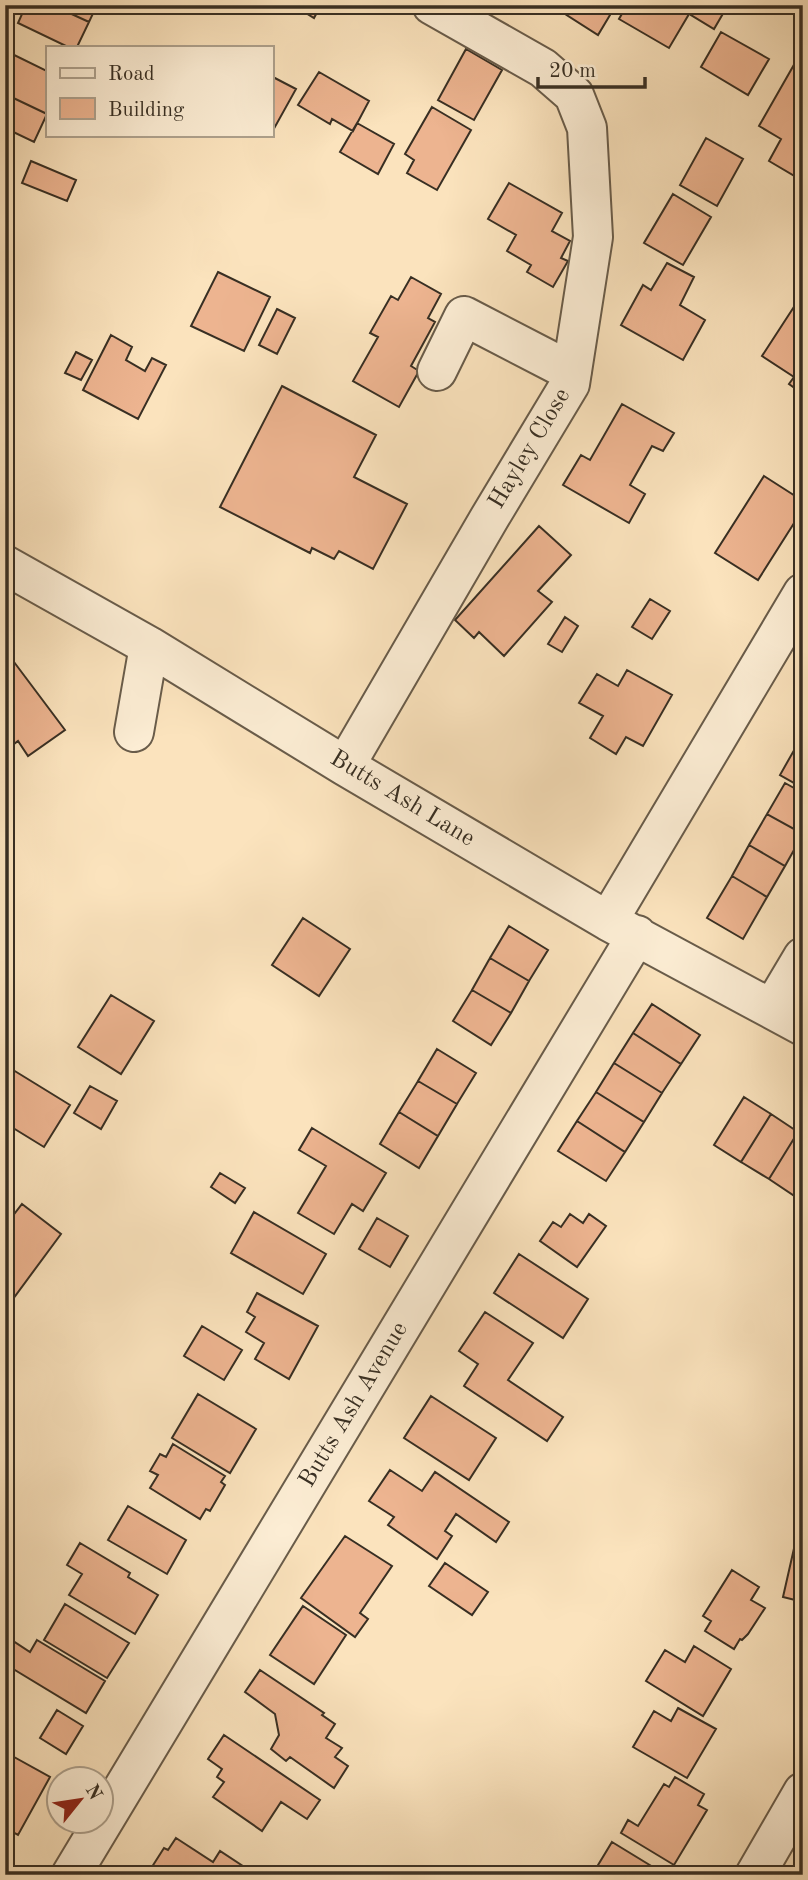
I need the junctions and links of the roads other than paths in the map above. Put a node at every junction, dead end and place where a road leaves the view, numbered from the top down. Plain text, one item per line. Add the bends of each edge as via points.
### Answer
1 (432, 5) edge
2 (437, 371) dead end
3 (572, 372) junction
4 (5, 565) edge
5 (803, 593) edge
6 (149, 646) junction
7 (134, 732) dead end
8 (345, 766) junction
9 (622, 928) junction
10 (803, 957) edge
11 (787, 1018) edge
12 (803, 1792) edge
13 (71, 1875) edge
14 (755, 1875) edge

1 - 3 street, Hayley Close via 543,68 573,96 587,128 593,237
2 - 3 street via 464,316
3 - 8 street, Hayley Close via 570,384
4 - 6 street, Butts Ash Lane
5 - 9 street, Butts Ash Avenue
6 - 7 street
6 - 8 street, Butts Ash Lane
8 - 9 street, Butts Ash Lane
9 - 11 street, Butts Ash Lane
9 - 13 street, Butts Ash Avenue
10 - 11 street
12 - 14 street

